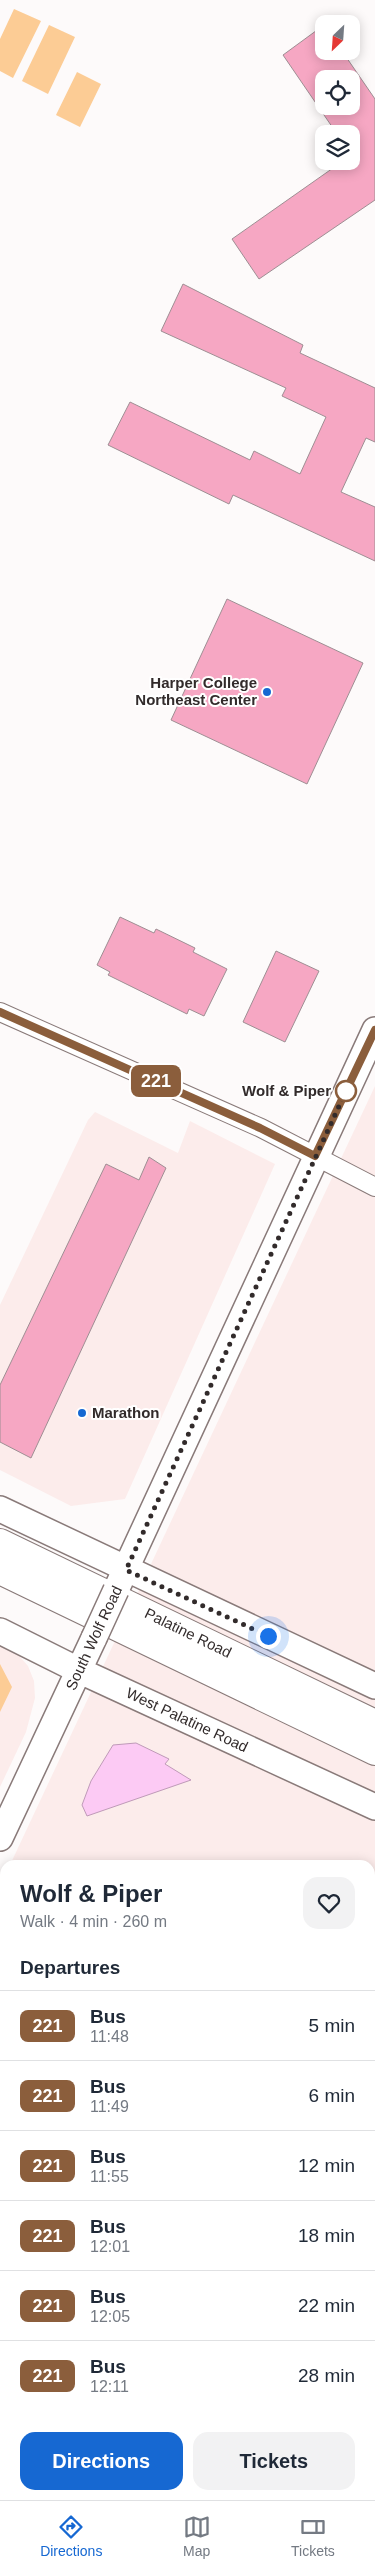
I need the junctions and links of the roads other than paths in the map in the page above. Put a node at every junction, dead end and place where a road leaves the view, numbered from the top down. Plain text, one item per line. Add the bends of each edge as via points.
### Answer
1 (0, 1012) edge
2 (375, 1030) edge
3 (315, 1156) junction
4 (375, 1187) edge
5 (0, 1509) edge
6 (0, 1543) edge
7 (0, 1570) edge
8 (121, 1580) junction
9 (0, 1630) edge
10 (78, 1670) junction
11 (375, 1686) edge
12 (375, 1724) edge
13 (375, 1751) edge
14 (375, 1807) edge
15 (0, 1838) edge

1 - 3 street via 253,1124
2 - 3 main road, South Wolf Road
3 - 4 street
3 - 8 main road, South Wolf Road
5 - 8 main road
6 - 12 highway, Palatine Road
7 - 13 highway, Palatine Road
8 - 10 main road, South Wolf Road, bridge
8 - 11 main road
9 - 10 main road, West Palatine Road
10 - 14 main road, West Palatine Road
10 - 15 main road, South Wolf Road

